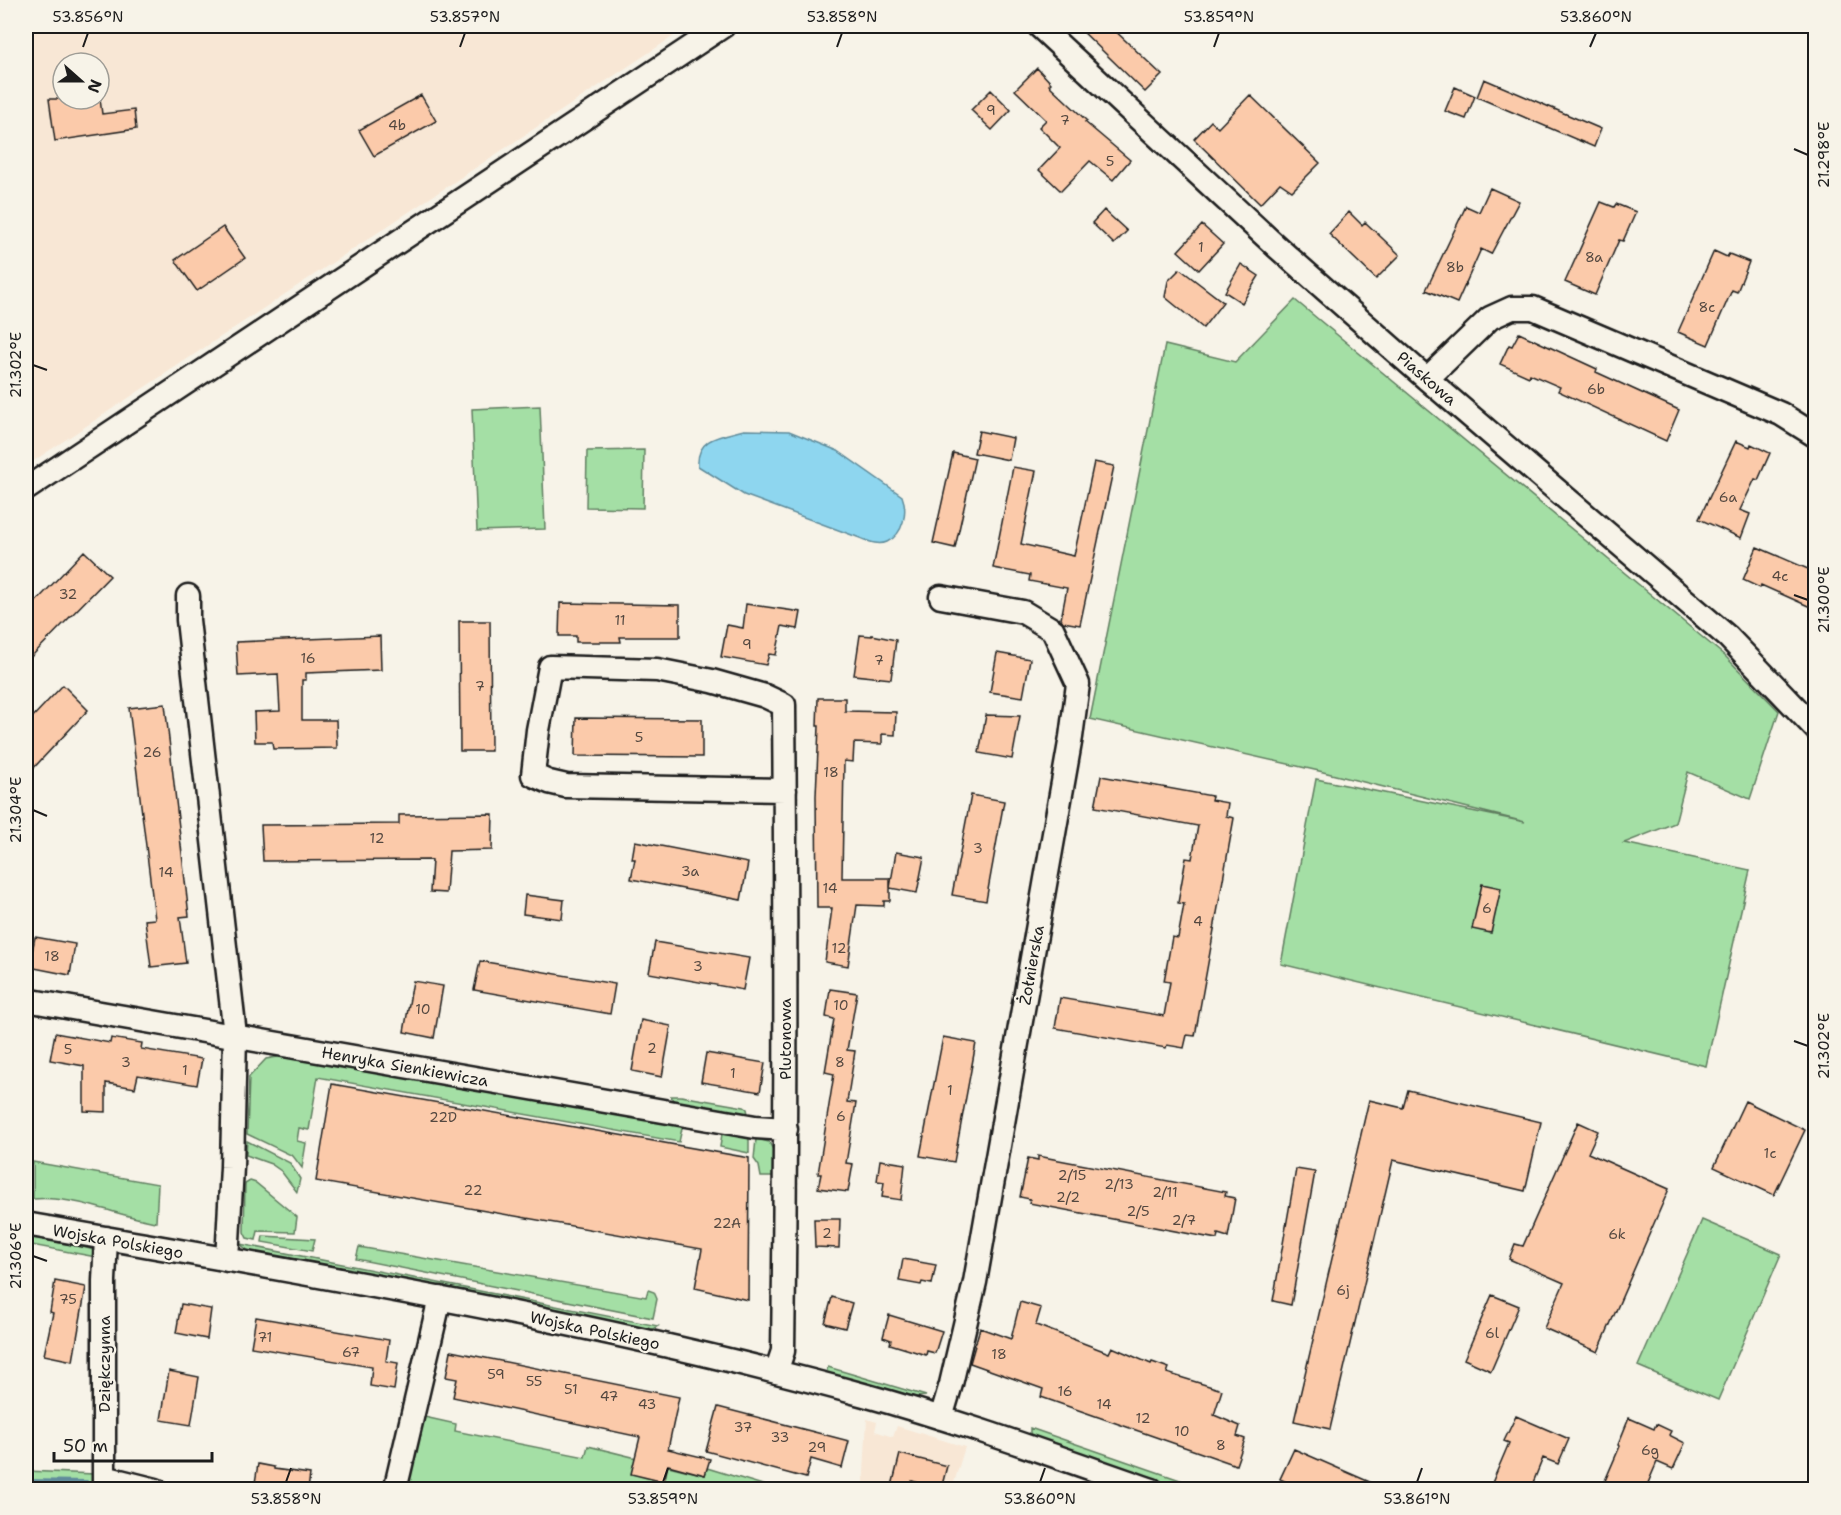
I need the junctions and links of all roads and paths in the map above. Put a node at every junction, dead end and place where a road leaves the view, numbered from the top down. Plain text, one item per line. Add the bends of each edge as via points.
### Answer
1 (723, 26) edge
2 (1040, 26) edge
3 (1427, 379) junction
4 (1815, 436) edge
5 (26, 489) edge
6 (188, 596) dead end
7 (941, 597) dead end
8 (1815, 729) edge
9 (785, 790) junction
10 (26, 1000) edge
11 (236, 1035) junction
12 (786, 1129) junction
13 (26, 1224) edge
14 (106, 1238) junction
15 (227, 1260) junction
16 (440, 1298) junction
17 (776, 1372) junction
18 (941, 1418) junction
19 (104, 1483) edge
20 (156, 1490) edge
21 (395, 1490) edge
22 (1152, 1490) edge

1 - 5 street
2 - 3 street, Piaskowa via 1277,247
3 - 4 street via 1490,318 1512,308 1533,308 1780,414
3 - 8 street, Piaskowa via 1728,637
6 - 11 street
7 - 18 street, Żołnierska via 1023,612 1053,630 1078,684 984,1233
9 - 9 street, Plutonowa via 784,705 712,681 657,670 550,667 533,775 566,786
9 - 12 street, Plutonowa
10 - 11 street, Henryka Sienkiewicza
11 - 12 street, Henryka Sienkiewicza via 755,1127
11 - 15 street
12 - 17 street, Plutonowa via 783,1351
13 - 14 street, Wojska Polskiego
14 - 15 street, Wojska Polskiego
14 - 19 street, Dziękczynna
15 - 16 street, Wojska Polskiego
16 - 17 street, Wojska Polskiego
16 - 21 street
17 - 18 street, Wojska Polskiego
18 - 22 street, Wojska Polskiego
19 - 20 street

